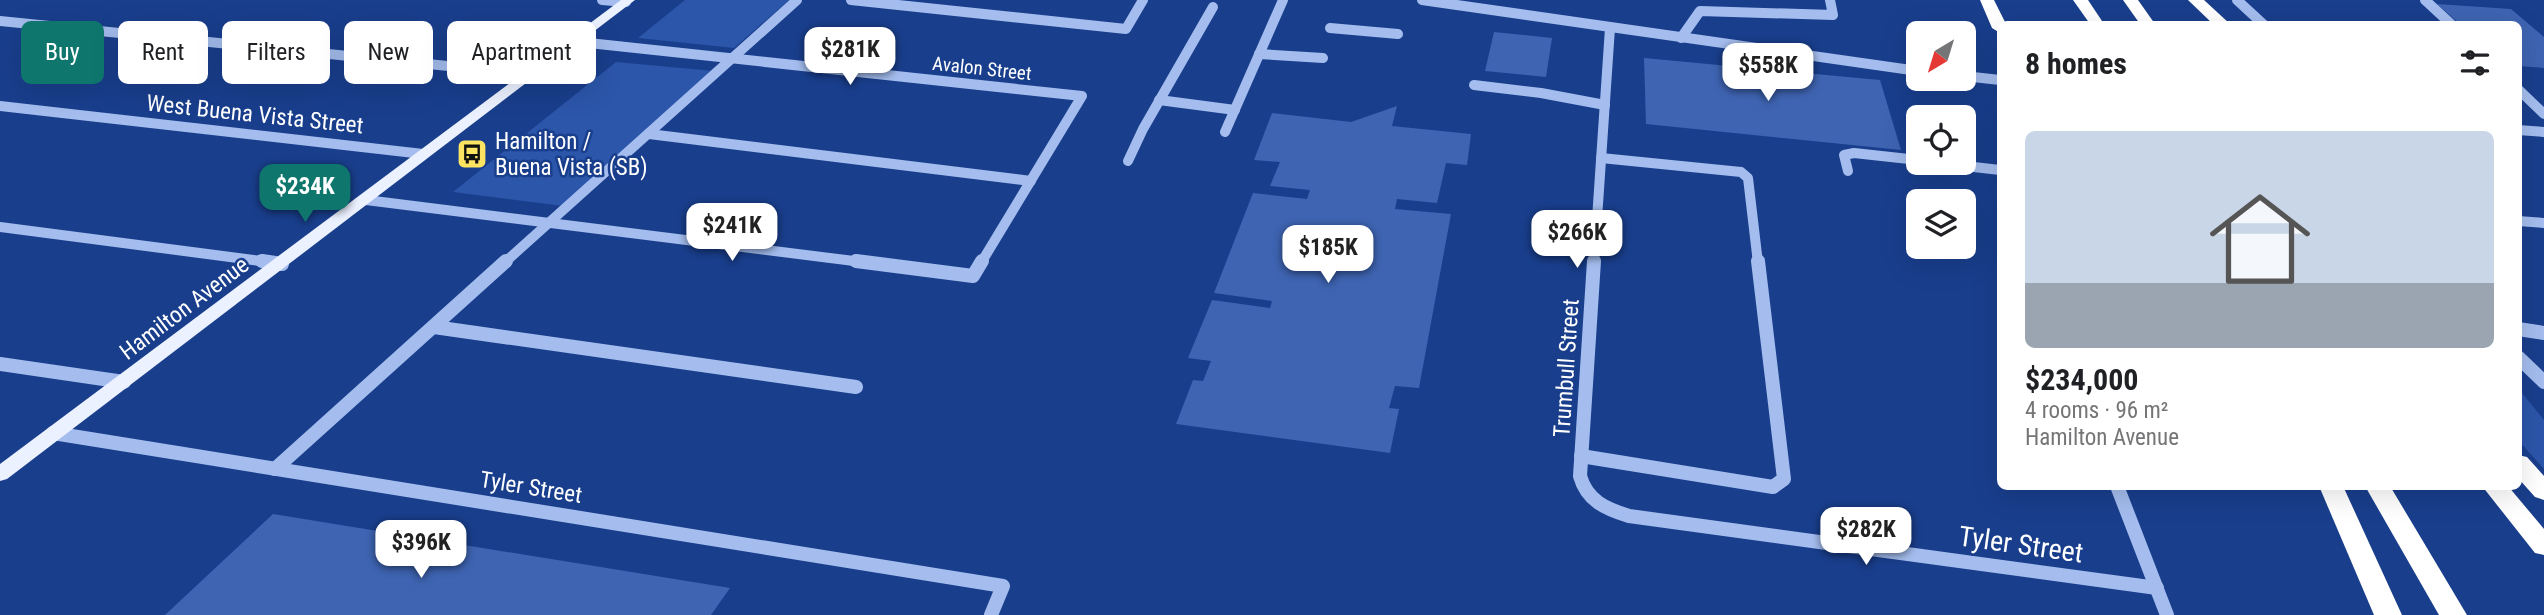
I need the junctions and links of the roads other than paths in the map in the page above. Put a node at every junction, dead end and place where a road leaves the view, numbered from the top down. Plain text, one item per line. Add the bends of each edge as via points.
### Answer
1 (601, 0) edge
2 (797, 0) edge
3 (851, 0) edge
4 (1143, 0) edge
5 (1283, 0) edge
6 (1422, 0) edge
7 (1830, 0) edge
8 (1987, 0) edge
9 (2080, 0) edge
10 (2130, 0) edge
11 (2195, 0) edge
12 (2237, 0) edge
13 (2425, 0) edge
14 (627, 1) edge
15 (1213, 7) dead end
16 (0, 21) edge
17 (2095, 21) edge
18 (2146, 21) edge
19 (2219, 21) edge
20 (2260, 21) edge
21 (2448, 21) edge
22 (1997, 22) edge
23 (596, 23) edge
24 (1330, 28) dead end
25 (1610, 28) junction
26 (1398, 34) dead end
27 (1681, 38) junction
28 (596, 44) edge
29 (1259, 54) junction
30 (1323, 58) dead end
31 (732, 59) junction
32 (447, 66) edge
33 (1906, 69) edge
34 (1976, 77) edge
35 (1997, 80) edge
36 (514, 84) edge
37 (1474, 85) dead end
38 (2522, 93) edge
39 (1159, 100) junction
40 (1605, 105) junction
41 (0, 106) edge
42 (1235, 110) junction
43 (2544, 114) edge
44 (2522, 130) edge
45 (1225, 132) dead end
46 (2544, 132) edge
47 (649, 134) junction
48 (423, 154) junction
49 (1601, 158) junction
50 (1906, 159) edge
51 (1128, 161) dead end
52 (1976, 167) edge
53 (1997, 170) edge
54 (1848, 171) dead end
55 (1031, 181) junction
56 (366, 200) junction
57 (2522, 221) edge
58 (551, 223) junction
59 (2544, 223) edge
60 (0, 227) edge
61 (282, 264) junction
62 (434, 327) junction
63 (2522, 330) edge
64 (2544, 333) edge
65 (2522, 361) edge
66 (0, 364) edge
67 (124, 382) junction
68 (2544, 382) edge
69 (856, 387) dead end
70 (52, 433) junction
71 (1581, 456) junction
72 (2522, 467) edge
73 (275, 469) junction
74 (0, 474) edge
75 (2119, 490) edge
76 (2333, 490) edge
77 (2379, 490) edge
78 (2497, 490) edge
79 (2544, 491) edge
80 (1591, 498) joint
81 (2544, 547) edge
82 (2157, 588) junction
83 (990, 615) edge
84 (2167, 615) edge
85 (2388, 615) edge
86 (2453, 615) edge

1 - 14 street
2 - 31 street
3 - 4 street via 1126,29
5 - 29 street
6 - 25 street
7 - 27 street via 1833,15 1700,11
8 - 22 highway
9 - 17 highway
10 - 18 highway
11 - 19 highway
12 - 20 street
13 - 21 street
14 - 23 main road, Hamilton Avenue
15 - 39 street
16 - 32 street
24 - 26 street
25 - 27 street
25 - 40 street, Trumbull Street
27 - 33 street
28 - 31 street, Avalon Street
29 - 30 street
29 - 42 street
31 - 47 street
31 - 55 street, Avalon Street via 1082,96
34 - 35 street
36 - 48 main road, Hamilton Avenue
37 - 40 street
38 - 43 street
39 - 42 street
39 - 51 street
40 - 49 street, Trumbull Street
41 - 48 street, West Buena Vista Street
42 - 45 street
44 - 46 street
47 - 55 street
47 - 58 street
48 - 56 main road, Hamilton Avenue
49 - 71 street, Trumbull Street
49 - 71 street via 1741,173 1748,178 1784,480 1773,487
50 - 54 street via 1844,155
52 - 53 street
55 - 58 street via 973,276
56 - 58 street
56 - 61 main road, Hamilton Avenue
57 - 59 street
58 - 62 street
60 - 61 street
61 - 67 main road, Hamilton Avenue
62 - 69 street
62 - 73 street
63 - 64 street
65 - 68 street
66 - 67 street
67 - 70 main road, Hamilton Avenue
70 - 73 street, Tyler Street
70 - 74 main road, Hamilton Avenue
71 - 80 street, Trumbull Street via 1582,487
72 - 79 highway
73 - 83 street, Tyler Street via 1003,586
75 - 82 street
76 - 85 highway
77 - 86 highway
78 - 81 highway
80 - 82 street, Tyler Street via 1629,516
82 - 84 street

